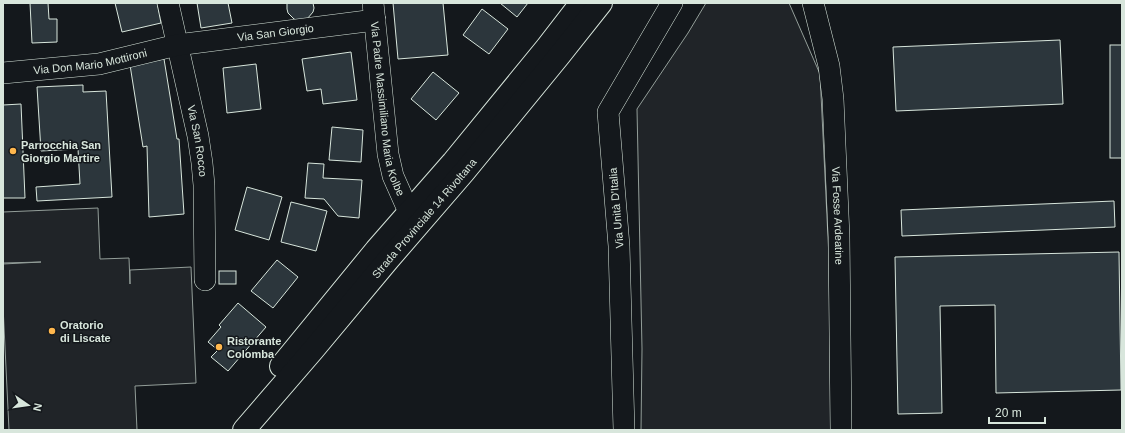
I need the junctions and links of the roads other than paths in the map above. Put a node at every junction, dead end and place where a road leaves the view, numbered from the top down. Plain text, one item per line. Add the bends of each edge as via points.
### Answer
1 (168, 3) edge
2 (581, 3) edge
3 (601, 3) edge
4 (672, 3) edge
5 (813, 3) edge
6 (374, 11) edge
7 (176, 45) junction
8 (3, 73) edge
9 (409, 212) junction
10 (205, 280) dead end
11 (233, 430) edge
12 (244, 430) edge
13 (624, 430) edge
14 (841, 430) edge

1 - 7 street, Via San Rocco
2 - 9 main road, Strada Provinciale 14 Rivoltana via 453,162
3 - 12 main road, Strada Provinciale 14 Rivoltana via 464,172
4 - 13 street, Via Unità D'Italia via 608,112 619,246
5 - 14 street, Via Fosse Ardeatine via 829,66 833,99 839,237
6 - 7 street, Via San Giorgio
6 - 9 street, Via Padre Massimiliano Maria Kolbe via 388,154 395,182
7 - 8 street, Via Don Mario Mottironi via 99,64
7 - 10 street, Via San Rocco via 198,136 203,170
9 - 11 main road, Strada Provinciale 14 Rivoltana via 292,352

